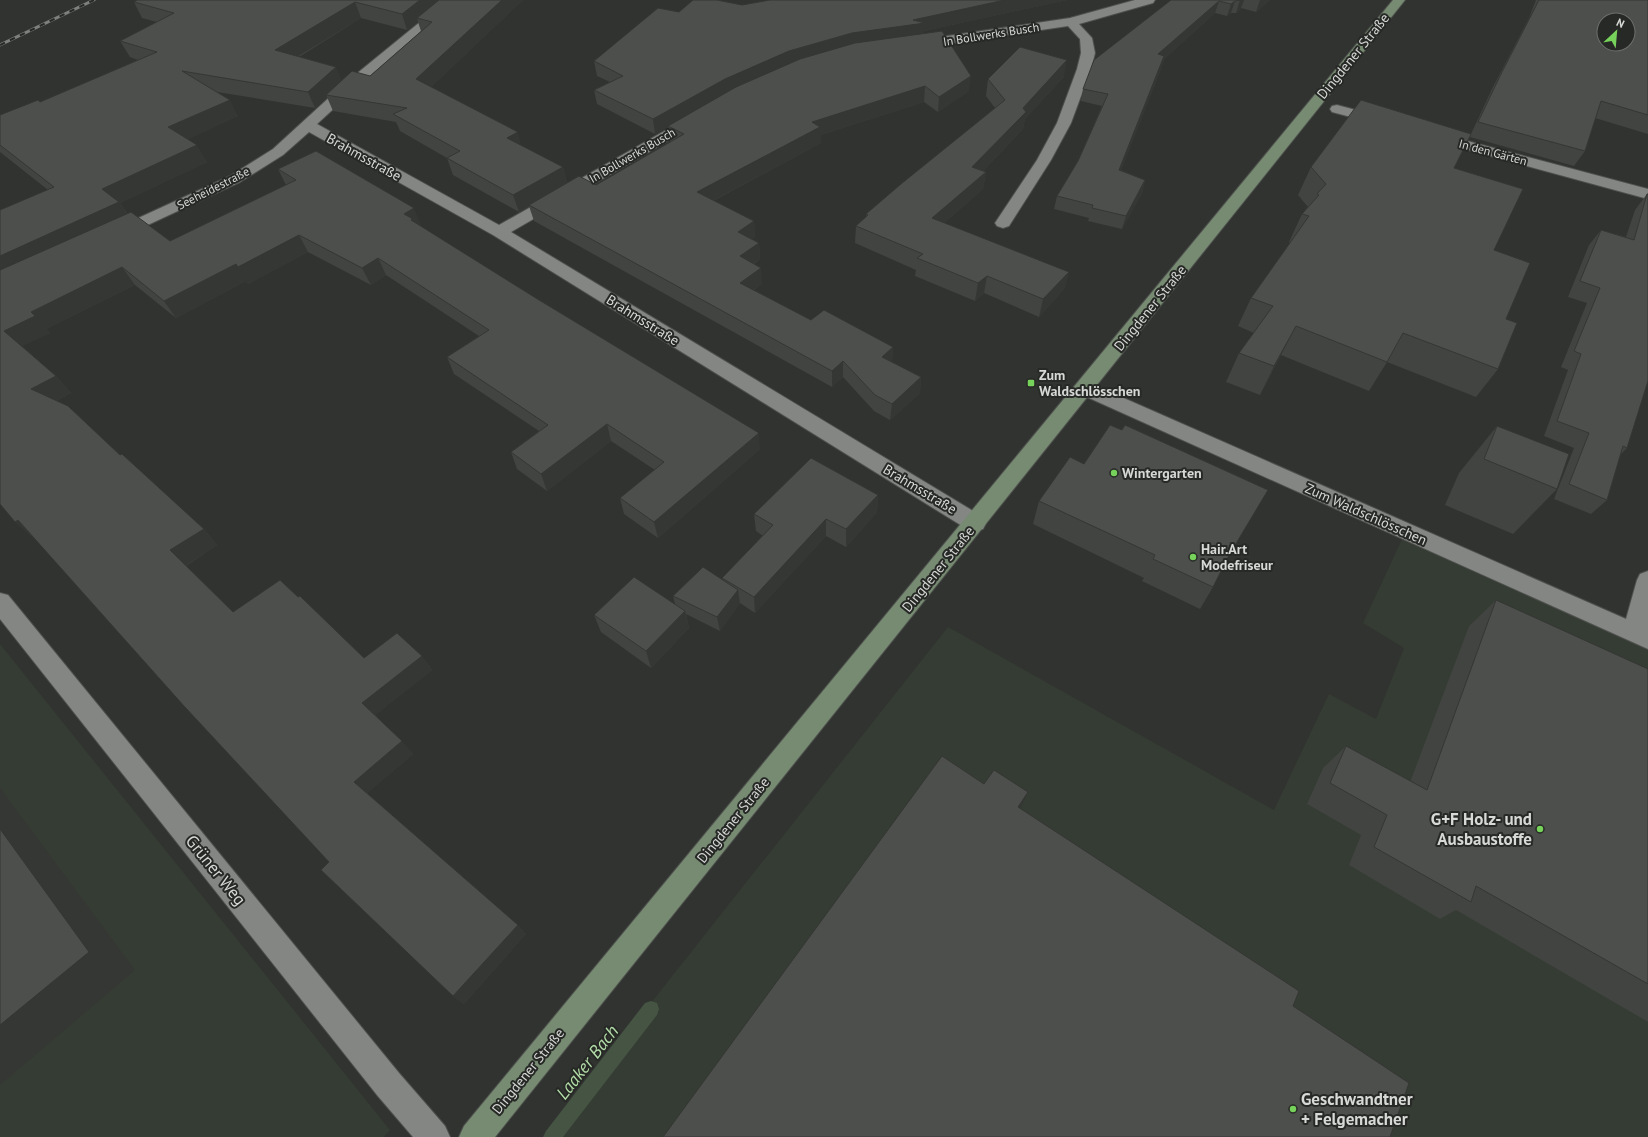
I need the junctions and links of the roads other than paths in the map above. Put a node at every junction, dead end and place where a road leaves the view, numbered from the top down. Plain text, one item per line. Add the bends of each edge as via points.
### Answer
1 (455, 0) edge
2 (1149, 0) edge
3 (1399, 0) edge
4 (1071, 22) junction
5 (905, 46) edge
6 (1337, 109) dead end
7 (705, 113) edge
8 (307, 125) junction
9 (1394, 125) edge
10 (1425, 133) edge
11 (1648, 194) edge
12 (1003, 223) dead end
13 (499, 232) junction
14 (103, 240) edge
15 (1085, 388) junction
16 (975, 523) junction
17 (1648, 580) edge
18 (0, 602) edge
19 (1641, 636) edge
20 (434, 1137) edge
21 (475, 1137) edge

1 - 8 street, Seeheidestraße
2 - 4 street, In Bollwerks Busch
3 - 15 main road, Dingdener Straße
4 - 5 street, In Bollwerks Busch
4 - 12 street via 1086,38 1088,53 1084,68 1064,123 1044,160
6 - 9 street
7 - 13 street, In Bollwerks Busch
8 - 13 street, Brahmsstraße
8 - 14 street, Seeheidestraße via 278,152 235,179
10 - 11 street, In den Gärten
13 - 16 street, Brahmsstraße
15 - 16 main road, Dingdener Straße
15 - 19 street, Zum Waldschlösschen
16 - 21 main road, Dingdener Straße
17 - 19 street
18 - 20 street, Grüner Weg via 388,1084

